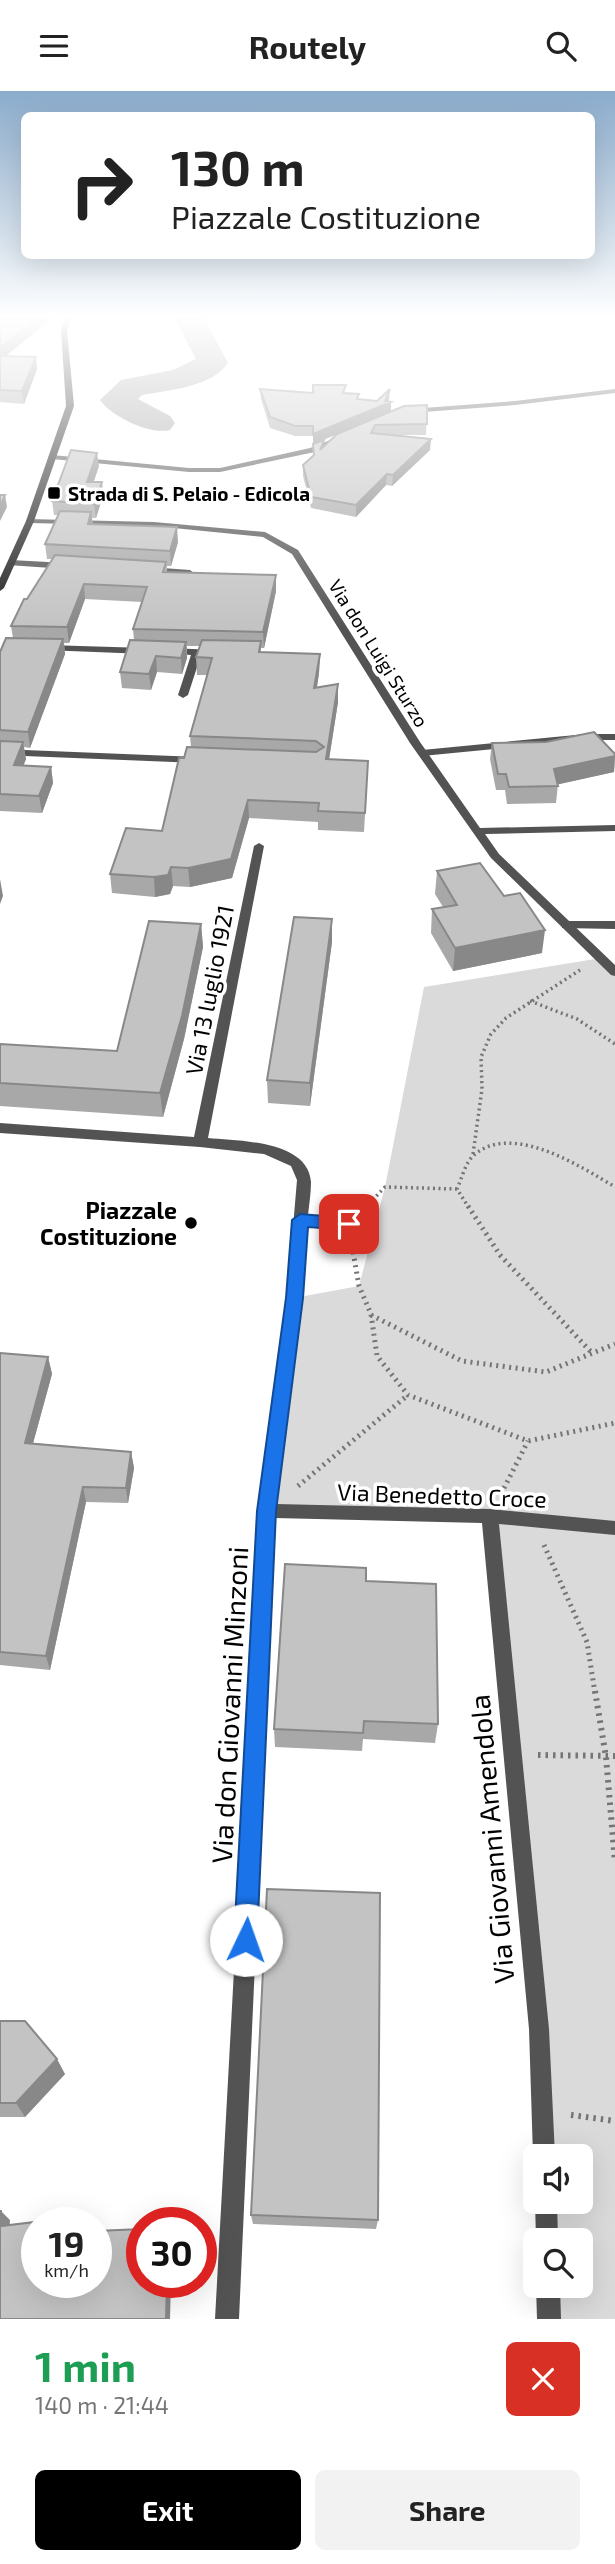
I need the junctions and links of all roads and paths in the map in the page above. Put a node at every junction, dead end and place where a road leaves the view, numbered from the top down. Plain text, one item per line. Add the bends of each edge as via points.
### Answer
1 (65, 420) edge
2 (348, 436) edge
3 (52, 457) junction
4 (30, 521) junction
5 (11, 563) junction
6 (80, 566) edge
7 (135, 570) edge
8 (190, 573) edge
9 (0, 588) edge
10 (39, 648) edge
11 (197, 652) junction
12 (224, 653) edge
13 (183, 695) dead end
14 (615, 737) edge
15 (0, 752) edge
16 (422, 753) junction
17 (206, 760) edge
18 (615, 828) edge
19 (477, 831) junction
20 (259, 846) dead end
21 (566, 925) junction
22 (615, 925) edge
23 (601, 958) junction
24 (615, 972) edge
25 (530, 1001) junction
26 (615, 1044) edge
27 (0, 1128) edge
28 (200, 1142) junction
29 (473, 1155) junction
30 (615, 1188) edge
31 (457, 1189) junction
32 (300, 1220) junction
33 (349, 1224) junction
34 (371, 1314) junction
35 (615, 1344) edge
36 (593, 1354) junction
37 (408, 1395) junction
38 (615, 1423) edge
39 (528, 1441) junction
40 (267, 1511) junction
41 (490, 1516) junction
42 (534, 1521) junction
43 (615, 1528) edge
44 (512, 1755) junction
45 (615, 1756) edge
46 (606, 1757) junction
47 (615, 1862) edge
48 (543, 2110) junction
49 (615, 2121) edge
50 (544, 2144) edge
51 (548, 2298) edge
52 (227, 2319) edge
53 (549, 2319) edge

1 - 3 main road
2 - 3 street via 302,453 220,470
3 - 4 main road
4 - 5 main road
4 - 16 street, Via don Luigi Sturzo via 154,524 251,533 285,546 295,552
5 - 6 street
5 - 9 main road
7 - 8 street
10 - 11 street
11 - 12 street
11 - 13 street
14 - 16 street
15 - 17 street
16 - 19 street, Via don Luigi Sturzo
18 - 19 street
19 - 21 street, Via don Luigi Sturzo via 495,856
20 - 28 street, Via 13 luglio 1921
21 - 22 street
21 - 23 street, Via don Luigi Sturzo
23 - 24 street, Via don Luigi Sturzo
23 - 25 path
25 - 26 path via 577,1019
25 - 29 path via 491,1034 481,1057 482,1089
27 - 28 street
28 - 32 street via 264,1149 297,1163 304,1180
29 - 30 path via 492,1143 517,1143 571,1160
29 - 31 path
31 - 33 path via 385,1187
31 - 36 path via 500,1255
32 - 33 street
32 - 40 street, Via don Giovanni Minzoni
33 - 34 path via 359,1286
34 - 36 path via 462,1361 545,1372
34 - 37 path via 377,1356
35 - 36 path
37 - 39 path
37 - 40 path
38 - 39 path
39 - 41 path
40 - 41 street, Via Benedetto Croce
40 - 52 street, Via don Giovanni Minzoni
41 - 42 street, Via Benedetto Croce
41 - 44 street, Via Giovanni Amendola
42 - 43 street, Via Benedetto Croce
42 - 46 path via 587,1642
44 - 46 path
44 - 48 street, Via Giovanni Amendola
45 - 46 path
46 - 47 path
48 - 49 path
48 - 50 street, Via Giovanni Amendola
51 - 53 street

